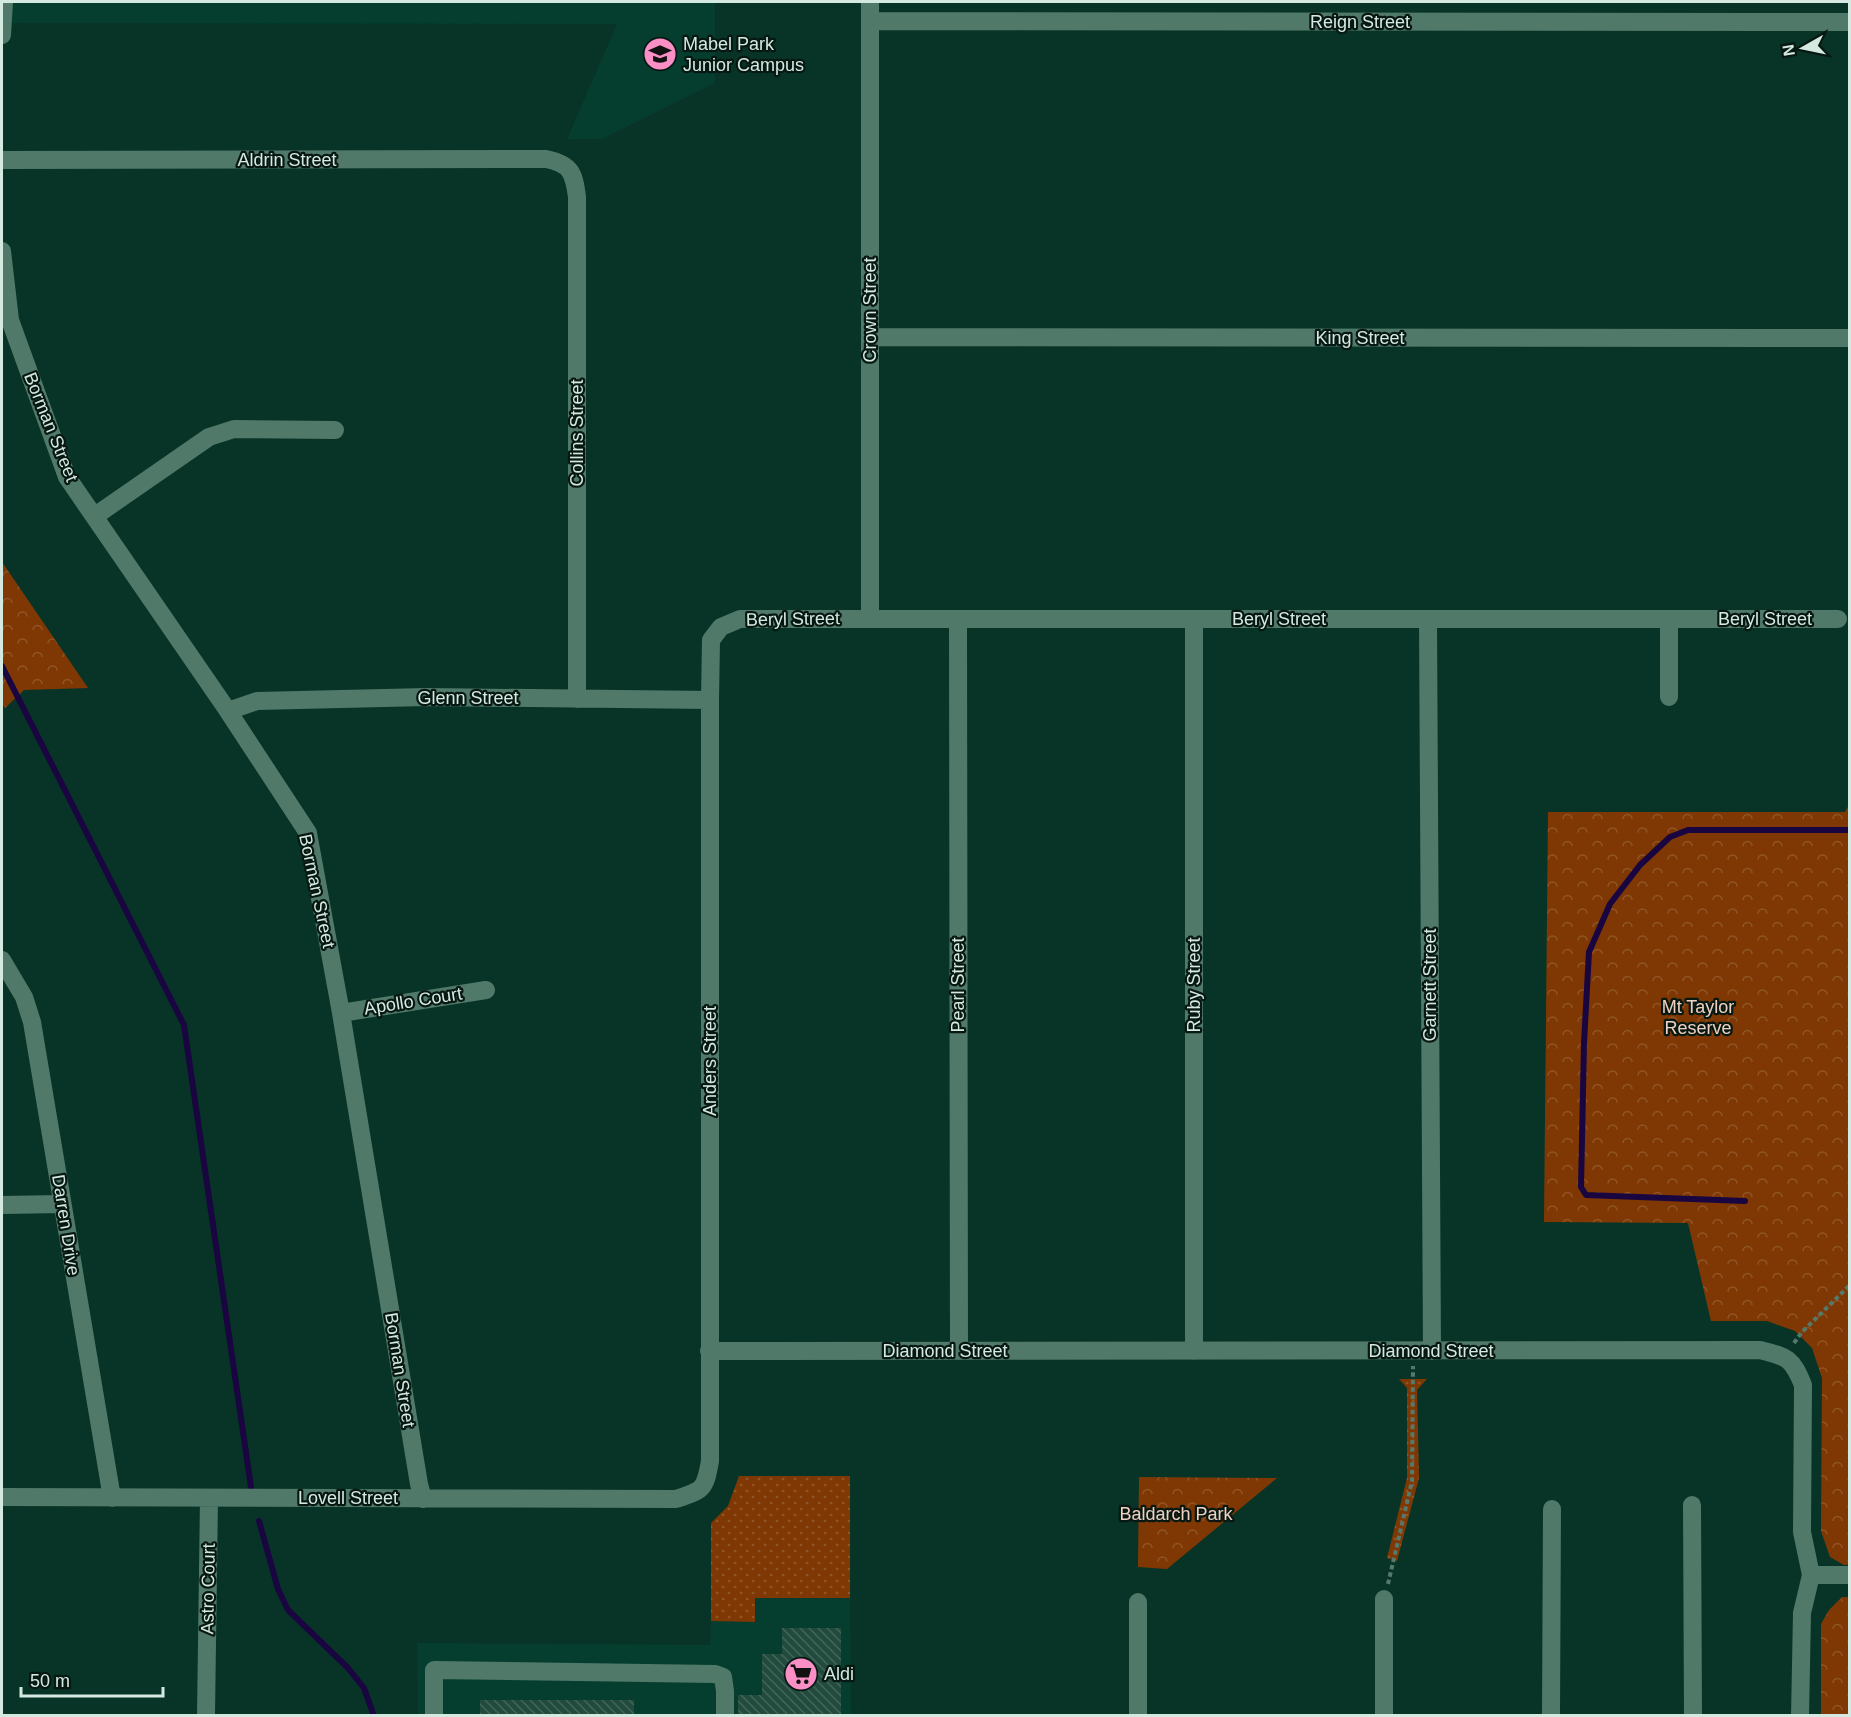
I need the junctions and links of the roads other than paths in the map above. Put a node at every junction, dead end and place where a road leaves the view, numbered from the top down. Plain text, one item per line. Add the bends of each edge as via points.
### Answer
1 (4, 2) edge
2 (870, 2) edge
3 (870, 21) junction
4 (1850, 22) edge
5 (2, 31) edge
6 (2, 160) edge
7 (570, 169) joint
8 (2, 251) edge
9 (870, 337) junction
10 (1850, 338) edge
11 (335, 430) dead end
12 (95, 516) junction
13 (870, 619) junction
14 (958, 619) junction
15 (1428, 619) junction
16 (1669, 619) junction
17 (1838, 619) dead end
18 (1194, 620) junction
19 (721, 627) joint
20 (1669, 697) dead end
21 (577, 699) junction
22 (710, 700) junction
23 (228, 711) junction
24 (2, 960) edge
25 (486, 990) dead end
26 (341, 1013) junction
27 (63, 1204) junction
28 (2, 1205) edge
29 (710, 1351) junction
30 (958, 1351) junction
31 (1194, 1351) junction
32 (1432, 1351) junction
33 (695, 1493) joint
34 (2, 1497) edge
35 (111, 1498) junction
36 (209, 1498) junction
37 (423, 1498) junction
38 (1692, 1505) dead end
39 (1552, 1509) dead end
40 (1811, 1575) junction
41 (1850, 1575) edge
42 (1384, 1599) road end
43 (1138, 1602) dead end
44 (206, 1716) edge
45 (434, 1716) edge
46 (725, 1716) edge
47 (1137, 1716) edge
48 (1384, 1716) edge
49 (1551, 1716) edge
50 (1693, 1716) edge
51 (1800, 1716) edge

1 - 5 street
2 - 3 street, Crown Street
3 - 4 street, Reign Street
3 - 9 street, Crown Street
6 - 7 street, Aldrin Street via 546,159
7 - 21 street, Collins Street via 578,197
8 - 12 street, Borman Street via 10,320 67,477
9 - 10 street, King Street
9 - 13 street, Crown Street
11 - 12 street via 234,429 208,437
12 - 23 street, Borman Street
13 - 14 street, Beryl Street
13 - 19 street, Beryl Street via 740,619
14 - 18 street, Beryl Street
14 - 30 street, Pearl Street
15 - 16 street, Beryl Street
15 - 18 street, Beryl Street
15 - 32 street, Garnett Street
16 - 17 street, Beryl Street
16 - 20 street
18 - 31 street, Ruby Street
19 - 22 street, Anders Street via 711,640
21 - 22 street, Glenn Street
21 - 23 street, Glenn Street via 257,701
22 - 29 street, Anders Street
23 - 26 street, Borman Street via 308,833
24 - 27 street, Darren Drive via 24,996 32,1022
25 - 26 street, Apollo Court
26 - 37 street, Borman Street
27 - 28 street
27 - 35 street, Darren Drive
29 - 30 street, Diamond Street
29 - 33 street, Anders Street via 710,1461 706,1483
30 - 31 street, Diamond Street
31 - 32 street, Diamond Street
32 - 40 street, Diamond Street via 1760,1350 1784,1356 1796,1368 1803,1385 1802,1532
33 - 37 street, Lovell Street via 676,1499
34 - 35 street, Lovell Street
35 - 36 street, Lovell Street
36 - 37 street, Lovell Street
36 - 44 street, Astro Court
38 - 50 street
39 - 49 street
40 - 41 street
40 - 51 street via 1802,1613
42 - 48 street
43 - 47 street
45 - 46 street via 434,1670 715,1674 723,1677

